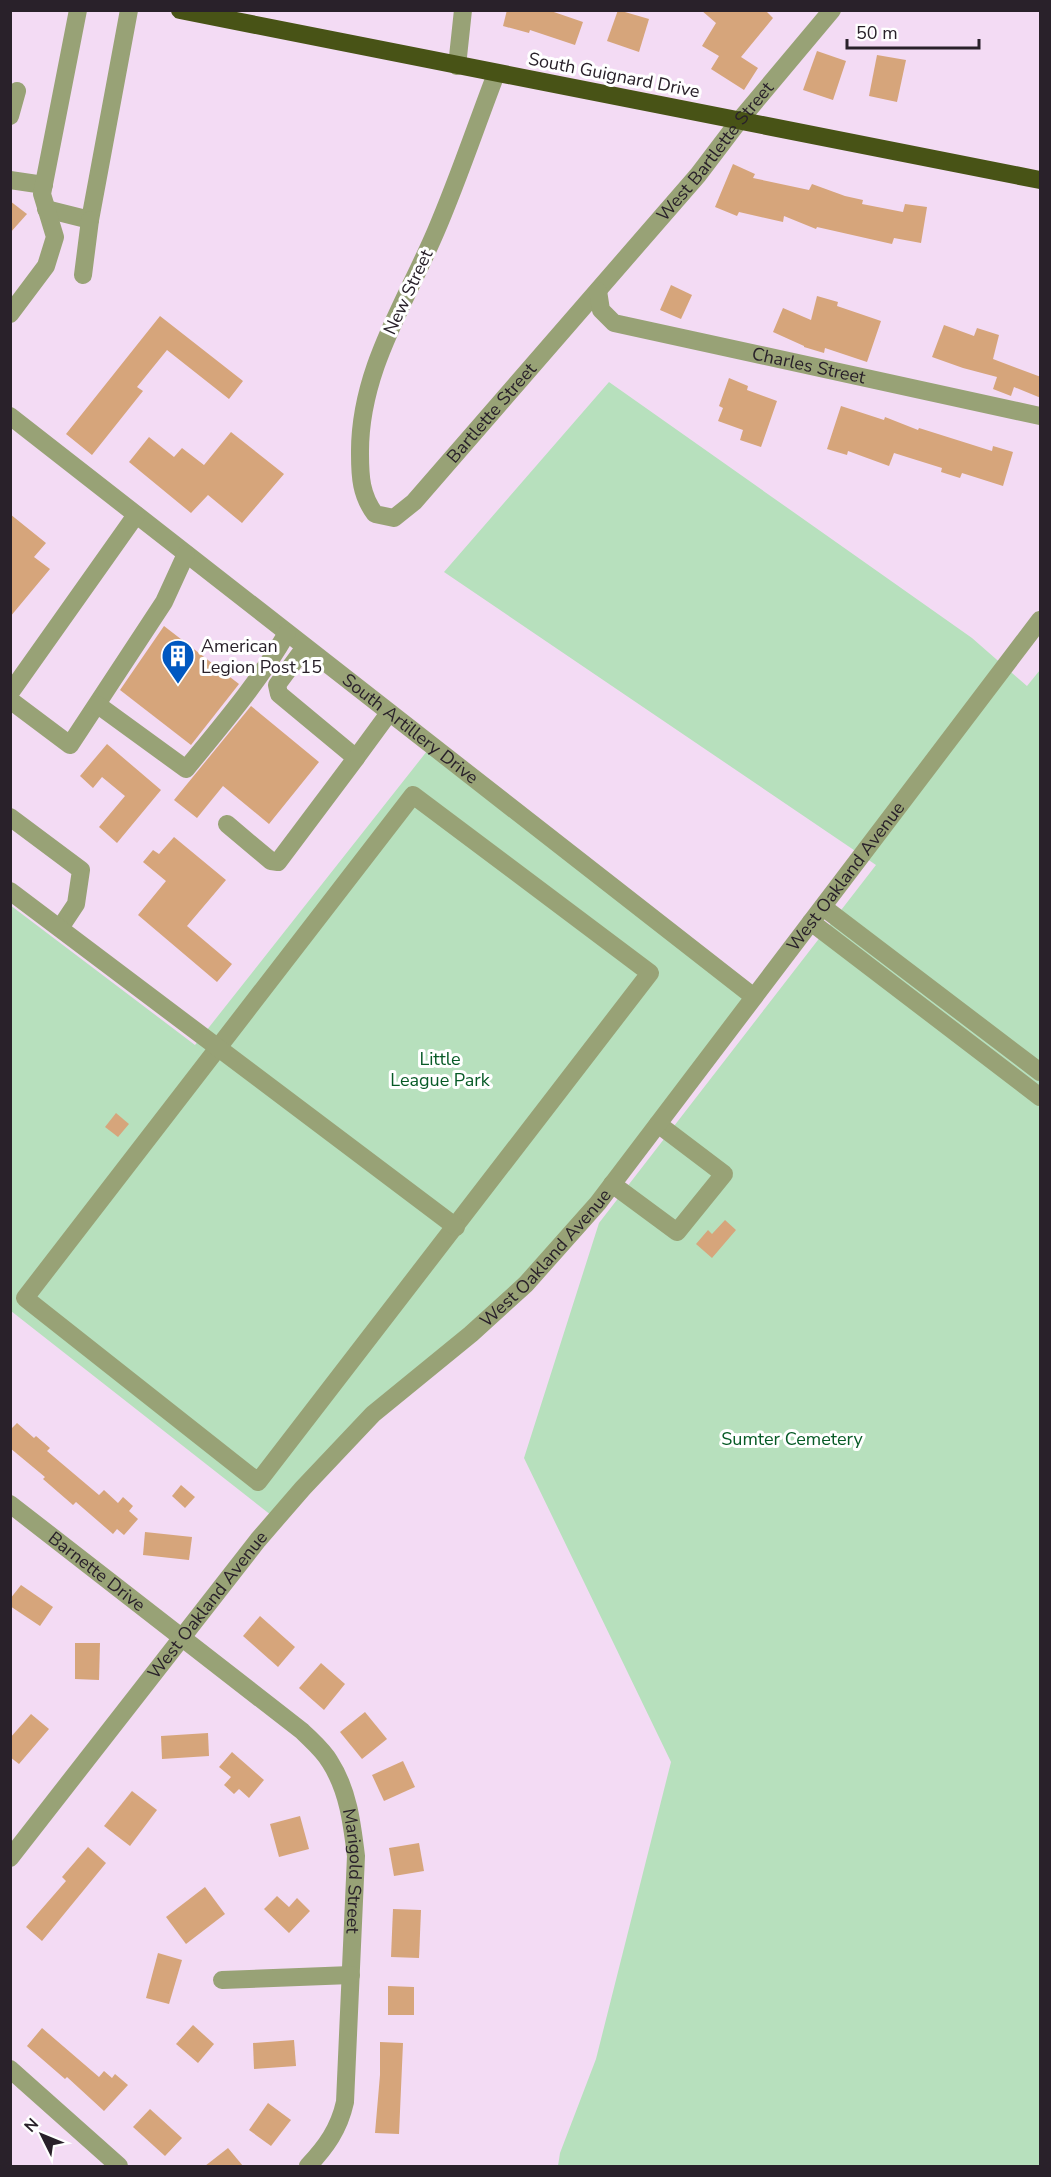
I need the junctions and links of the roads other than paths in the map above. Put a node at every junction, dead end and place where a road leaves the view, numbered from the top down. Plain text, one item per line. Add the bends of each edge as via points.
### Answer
1 (78, 10) edge
2 (129, 10) edge
3 (180, 10) edge
4 (463, 10) edge
5 (832, 10) edge
6 (457, 66) junction
7 (496, 74) junction
8 (17, 91) dead end
9 (10, 116) edge
10 (739, 121) junction
11 (10, 180) edge
12 (1041, 180) edge
13 (44, 185) junction
14 (46, 209) junction
15 (90, 220) junction
16 (83, 276) dead end
17 (598, 291) junction
18 (10, 314) edge
19 (10, 416) edge
20 (1041, 416) edge
21 (375, 514) joint
22 (136, 515) junction
23 (186, 554) junction
24 (1041, 620) edge
25 (288, 633) junction
26 (305, 647) junction
27 (10, 693) edge
28 (10, 700) edge
29 (98, 705) junction
30 (389, 713) junction
31 (356, 758) junction
32 (10, 816) edge
33 (227, 824) dead end
34 (10, 891) edge
35 (823, 906) junction
36 (811, 922) junction
37 (60, 928) junction
38 (754, 997) junction
39 (219, 1047) junction
40 (1041, 1072) edge
41 (1041, 1097) edge
42 (658, 1124) junction
43 (612, 1184) junction
44 (456, 1227) junction
45 (10, 1504) edge
46 (183, 1637) junction
47 (10, 1858) edge
48 (351, 1975) junction
49 (222, 1980) dead end
50 (10, 2069) edge
51 (119, 2166) edge
52 (308, 2166) edge

1 - 13 street
2 - 15 street
3 - 6 highway, South Guignard Drive
4 - 6 street
5 - 10 street, West Bartlette Street
6 - 7 highway, South Guignard Drive
7 - 10 highway, South Guignard Drive
7 - 21 street, New Street via 436,231 375,364 366,394 360,438 362,487
8 - 9 street
10 - 12 highway, South Guignard Drive
10 - 17 street, West Bartlette Street
11 - 13 street
13 - 14 street
14 - 15 street
14 - 18 street via 55,237 46,266
15 - 16 street
17 - 20 street, Charles Street via 601,310 614,323
17 - 21 street, Bartlette Street via 414,502 394,518
19 - 22 street, South Artillery Drive
22 - 23 street, South Artillery Drive
22 - 27 street
23 - 25 street, South Artillery Drive
23 - 29 street via 164,602
24 - 35 street, West Oakland Avenue
25 - 26 street, South Artillery Drive
25 - 29 street via 239,704 186,769
26 - 30 street, South Artillery Drive
26 - 31 street via 277,684 279,694
28 - 29 street via 70,745
30 - 31 street
30 - 38 street, South Artillery Drive
31 - 33 street via 278,862 271,861
32 - 37 street via 81,870 76,904
34 - 37 street
35 - 36 street, West Oakland Avenue
35 - 40 street
36 - 38 street, West Oakland Avenue
36 - 41 street
37 - 39 street
38 - 42 street, West Oakland Avenue
39 - 44 street
39 - 44 street via 413,795 650,973
39 - 44 street via 25,1298 258,1482
42 - 43 street, West Oakland Avenue
42 - 43 street via 724,1174 677,1233
43 - 46 street, West Oakland Avenue via 526,1284 373,1414 330,1458 258,1540
45 - 46 street, Barnette Drive
46 - 47 street, West Oakland Avenue
46 - 48 street, Marigold Street via 302,1731 330,1762 348,1804 356,1856
48 - 49 street
48 - 52 street, Marigold Street via 342,2113 329,2143
50 - 51 street

